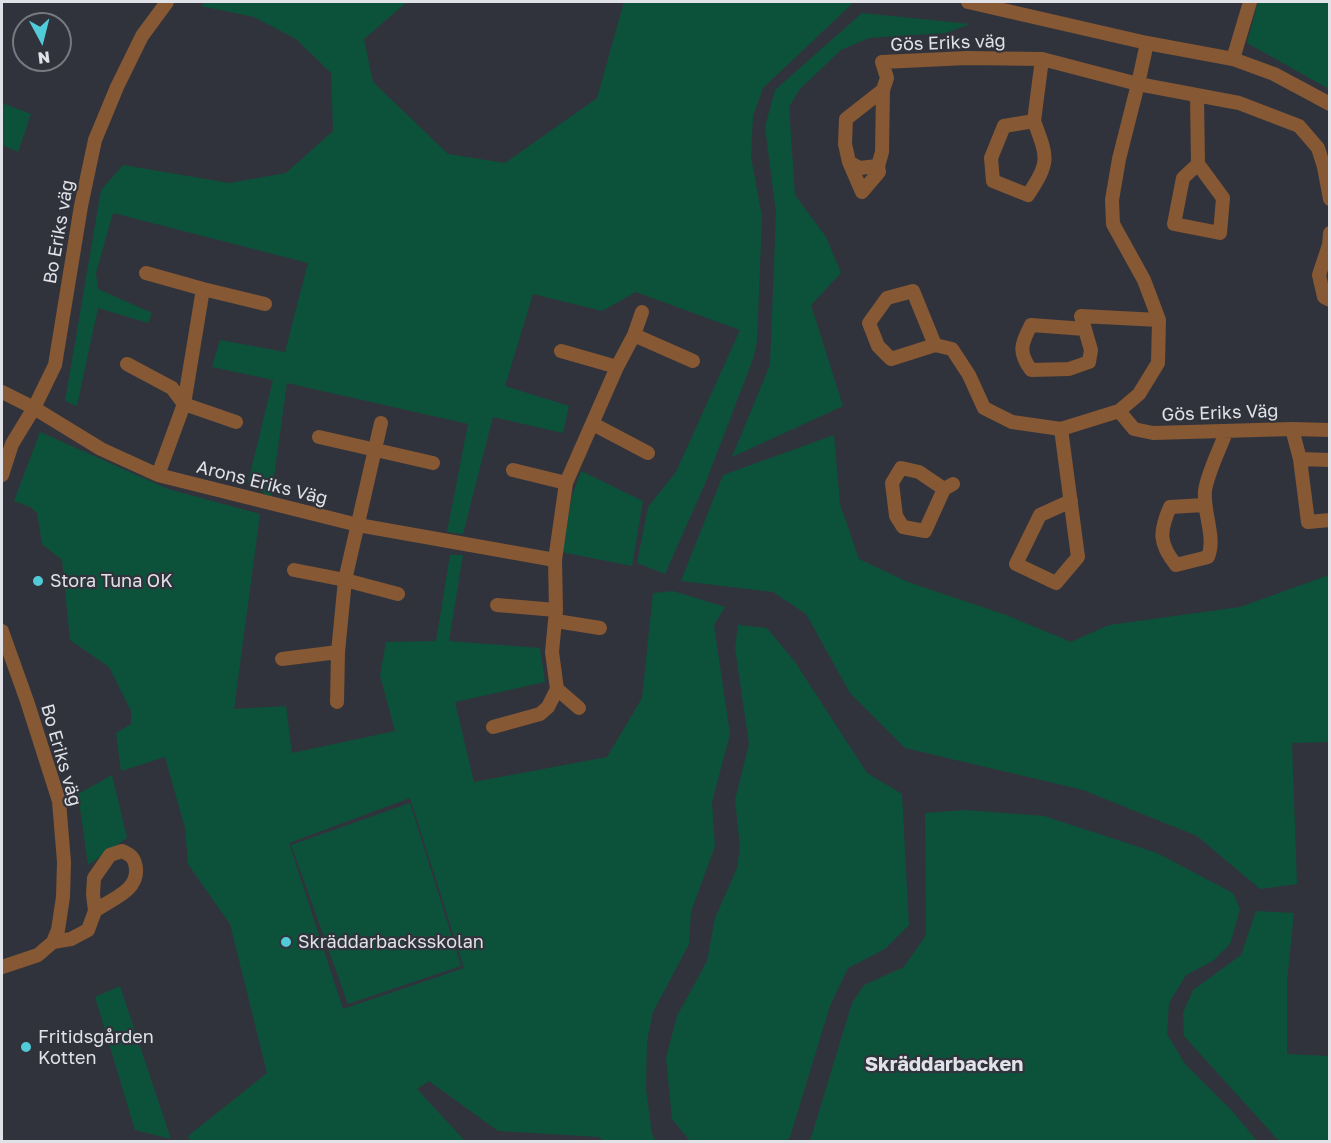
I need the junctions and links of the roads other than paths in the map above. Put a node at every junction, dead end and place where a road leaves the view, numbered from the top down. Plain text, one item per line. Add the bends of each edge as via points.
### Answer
1 (167, 2) edge
2 (968, 2) edge
3 (1250, 2) edge
4 (1147, 43) junction
5 (1233, 58) junction
6 (1042, 59) junction
7 (1138, 84) junction
8 (884, 90) junction
9 (1197, 96) junction
10 (1329, 104) edge
11 (1034, 122) junction
12 (849, 162) junction
13 (1197, 164) junction
14 (878, 166) junction
15 (1329, 198) edge
16 (1329, 233) edge
17 (1329, 245) edge
18 (146, 273) dead end
19 (203, 289) junction
20 (1329, 300) edge
21 (265, 304) dead end
22 (642, 312) dead end
23 (1159, 320) junction
24 (1085, 329) junction
25 (634, 335) junction
26 (935, 345) junction
27 (561, 351) dead end
28 (693, 361) dead end
29 (128, 364) dead end
30 (617, 367) junction
31 (2, 392) edge
32 (184, 404) junction
33 (34, 408) junction
34 (1119, 411) junction
35 (236, 422) dead end
36 (381, 423) dead end
37 (594, 424) junction
38 (1061, 429) junction
39 (1292, 429) junction
40 (1329, 430) edge
41 (1226, 432) junction
42 (319, 437) dead end
43 (375, 449) junction
44 (648, 453) dead end
45 (1300, 459) junction
46 (1329, 460) edge
47 (433, 463) dead end
48 (513, 470) dead end
49 (2, 475) edge
50 (158, 475) junction
51 (566, 483) junction
52 (948, 486) joint
53 (1071, 501) junction
54 (1204, 505) junction
55 (1329, 520) edge
56 (358, 525) junction
57 (555, 560) junction
58 (294, 570) dead end
59 (345, 580) junction
60 (398, 594) dead end
61 (497, 605) dead end
62 (556, 615) junction
63 (600, 628) dead end
64 (2, 631) edge
65 (338, 652) junction
66 (282, 659) dead end
67 (557, 689) junction
68 (338, 702) dead end
69 (579, 708) dead end
70 (493, 727) dead end
71 (95, 911) dead end
72 (53, 942) junction
73 (2, 967) edge

1 - 33 street, Bo Eriks väg via 142,36 95,140 55,365
2 - 4 street, Gös Eriks Väg
3 - 5 street
4 - 5 street
4 - 7 street, Gös Eriks väg
5 - 10 street
6 - 7 street, Gös Eriks väg
6 - 8 street, Gös Eriks väg via 882,63 887,78
6 - 11 street
7 - 9 street, Gös Eriks väg
7 - 23 street, Gös Eriks väg via 1119,159 1112,200 1113,224
8 - 12 street via 846,119
8 - 14 street, Gös Eriks väg
9 - 13 street
9 - 15 street, Gös Eriks väg via 1239,103 1299,126 1318,148
11 - 11 street via 1004,126 992,158 993,181 1028,195 1041,174 1046,153
12 - 14 street via 859,168
12 - 14 street via 862,192 879,172
13 - 13 street via 1183,178 1174,224 1220,233 1223,198
16 - 17 street
17 - 20 street via 1319,275 1324,297
18 - 19 street
19 - 21 street
19 - 32 street
22 - 25 street
23 - 24 street via 1081,316
23 - 34 street, Gös Eriks väg via 1158,363 1139,394
24 - 24 street via 1091,350 1089,362 1069,369 1031,370 1023,359 1023,340 1031,325
25 - 28 street
25 - 30 street
26 - 26 street via 913,291 887,298 869,322 878,346 891,359
26 - 38 street, Gös Eriks väg via 952,349 984,408 1012,422
27 - 30 street
29 - 32 street via 172,388
30 - 37 street
31 - 33 street, Arons Eriks Väg
32 - 35 street
32 - 50 street
33 - 49 street, Bo Eriks väg via 12,444
33 - 50 street, Arons Eriks Väg via 101,449
34 - 38 street, Gös Eriks väg
34 - 41 street, Gös Eriks Väg via 1134,429 1153,433
36 - 43 street
37 - 44 street
37 - 51 street
38 - 53 street
39 - 40 street, Gös Eriks Väg
39 - 41 street, Gös Eriks Väg
39 - 45 street, Gös Eriks väg
41 - 54 street, Gös Eriks väg via 1205,488
42 - 43 street
43 - 47 street
43 - 56 street
45 - 46 street
45 - 55 street, Gös Eriks väg via 1308,522
48 - 51 street
50 - 56 street, Arons Eriks Väg
51 - 57 street
52 - 52 street via 925,531 903,527 896,516 892,483 901,468 920,472
53 - 53 street via 1078,557 1056,584 1016,564 1040,515
54 - 54 street, Gös Eriks väg via 1212,547 1208,557 1176,565 1165,552 1161,526 1170,507
56 - 57 street, Arons Eriks Väg
56 - 59 street
57 - 62 street
58 - 59 street
59 - 60 street
59 - 65 street
61 - 62 street
62 - 63 street
62 - 67 street via 552,651
64 - 72 street, Bo Eriks väg via 59,801 64,873 58,930
65 - 66 street
65 - 68 street
67 - 69 street
67 - 70 street via 540,714
71 - 72 street via 88,930
72 - 73 street via 38,955

